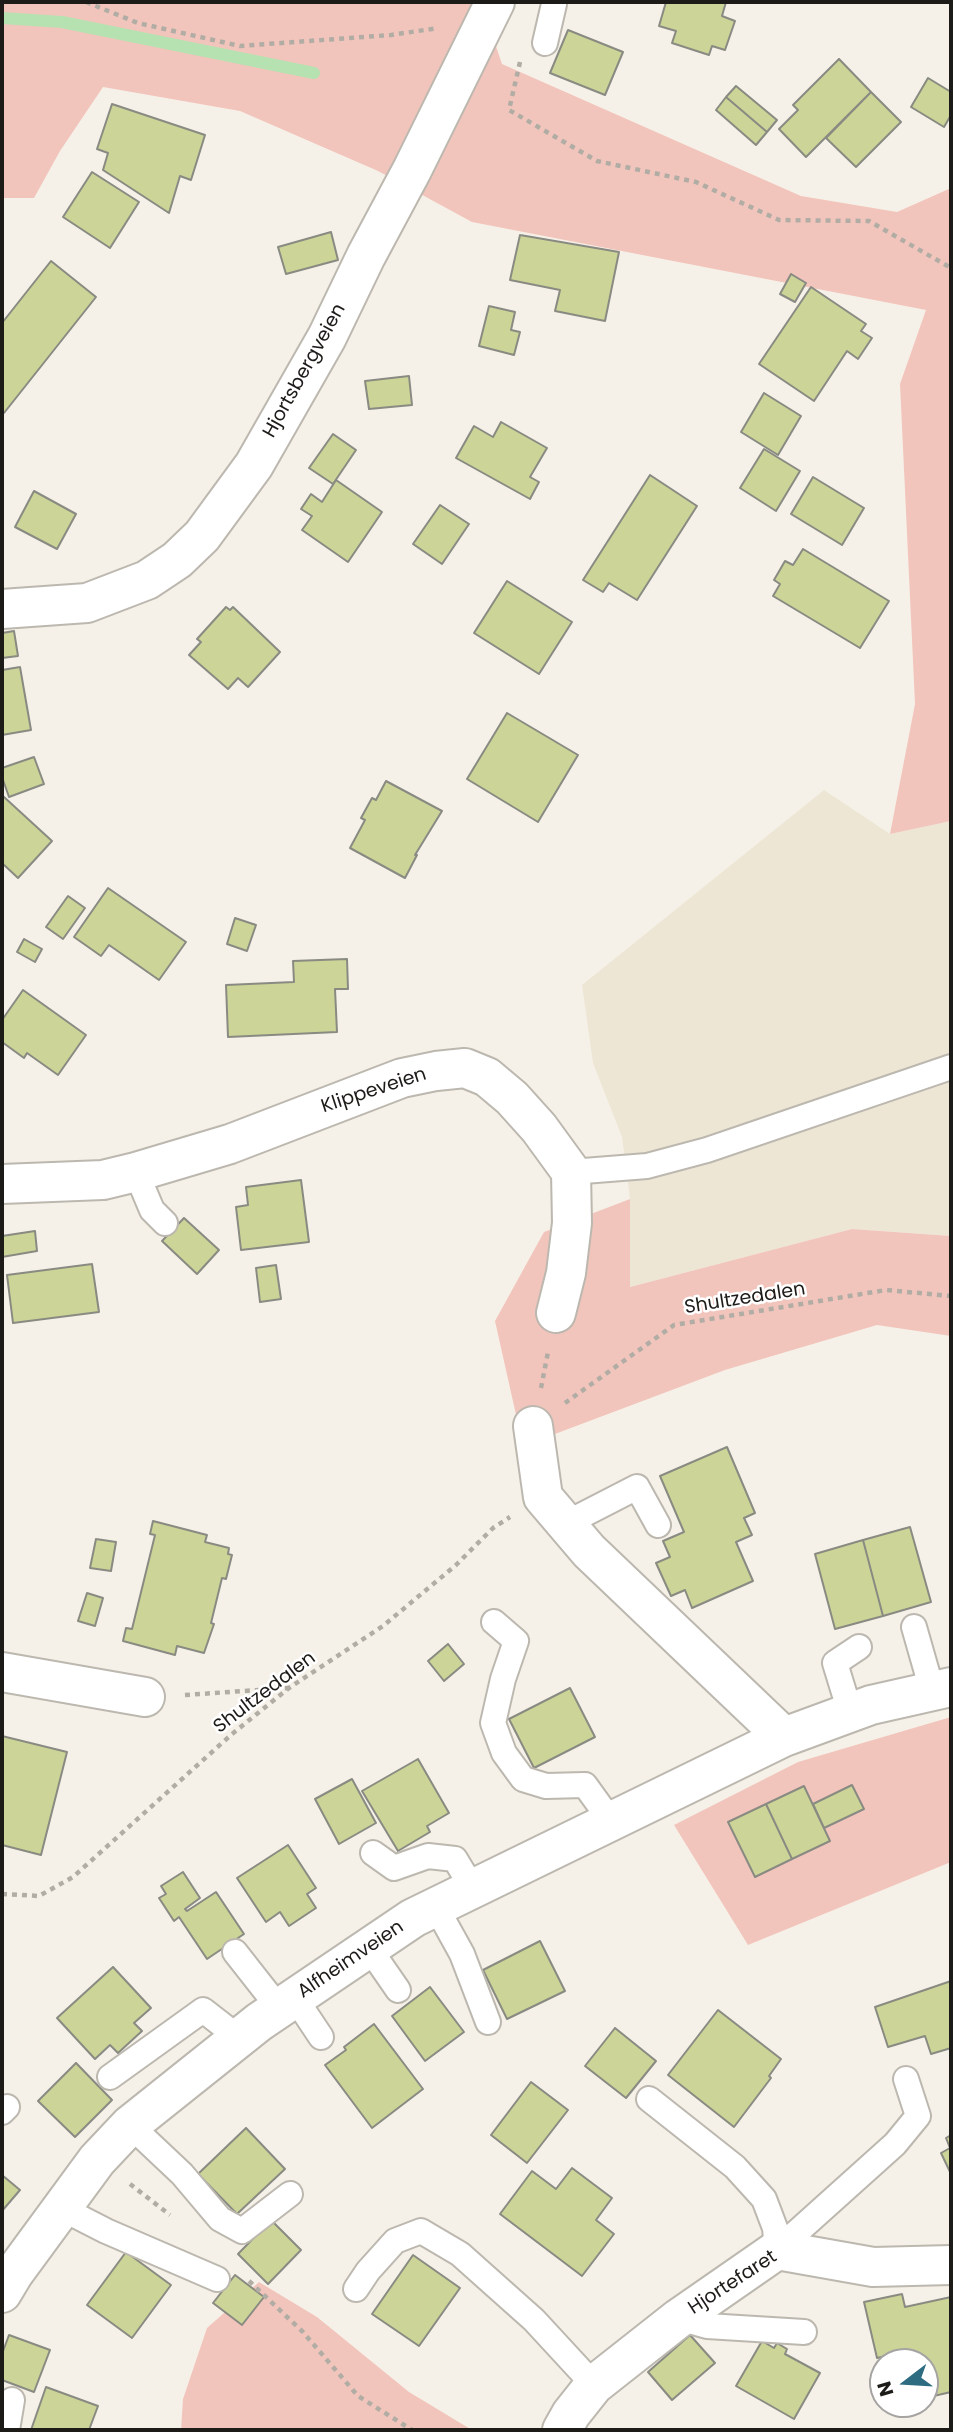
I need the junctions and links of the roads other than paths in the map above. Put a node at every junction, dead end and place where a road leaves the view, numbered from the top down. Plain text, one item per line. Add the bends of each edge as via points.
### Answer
1 (495, 2) edge
2 (554, 4) dead end
3 (545, 43) dead end
4 (2, 608) edge
5 (951, 1068) edge
6 (136, 1172) junction
7 (570, 1172) junction
8 (2, 1184) edge
9 (165, 1223) dead end
10 (556, 1313) road end
11 (533, 1426) road end
12 (554, 1510) junction
13 (658, 1525) dead end
14 (494, 1622) dead end
15 (914, 1627) dead end
16 (859, 1647) dead end
17 (2, 1672) edge
18 (942, 1689) edge
19 (145, 1697) road end
20 (850, 1712) junction
21 (784, 1737) junction
22 (611, 1821) junction
23 (373, 1853) dead end
24 (472, 1889) junction
25 (436, 1907) junction
26 (369, 1948) junction
27 (235, 1952) dead end
28 (398, 1990) dead end
29 (287, 2003) junction
30 (488, 2022) dead end
31 (321, 2036) dead end
32 (239, 2038) junction
33 (110, 2077) dead end
34 (906, 2079) dead end
35 (649, 2099) dead end
36 (130, 2125) junction
37 (290, 2194) dead end
38 (61, 2208) junction
39 (777, 2250) junction
40 (951, 2265) edge
41 (217, 2279) dead end
42 (356, 2288) dead end
43 (2, 2293) edge
44 (679, 2318) junction
45 (804, 2332) dead end
46 (594, 2385) junction
47 (12, 2400) dead end
48 (7, 2430) edge
49 (562, 2430) edge

1 - 4 street, Hjortsbergveien via 327,337 254,465 202,536 147,580 87,603
2 - 3 lane
5 - 7 lane via 695,1153 647,1166
6 - 7 street, Klippeveien via 230,1144 402,1078 465,1069 487,1077 512,1098
6 - 8 street, Klippeveien via 103,1180
6 - 9 lane via 152,1210
7 - 10 street via 572,1223
11 - 12 street
12 - 13 lane via 637,1487
12 - 21 street via 589,1551
14 - 22 lane via 516,1641 493,1723 504,1753 523,1779 547,1786 585,1785
15 - 18 lane
16 - 20 lane via 835,1663
17 - 19 street
18 - 20 street, Alfheimveien
20 - 21 street, Alfheimveien
21 - 22 street, Alfheimveien
22 - 24 street, Alfheimveien
23 - 24 lane via 394,1868 428,1856 455,1858
24 - 25 street, Alfheimveien
25 - 26 street, Alfheimveien
25 - 30 lane via 462,1954
26 - 28 lane
26 - 29 street, Alfheimveien
27 - 29 lane
29 - 31 lane
29 - 32 street, Alfheimveien
32 - 33 lane via 203,2010
32 - 36 street, Alfheimveien
34 - 39 lane via 918,2116 895,2144
35 - 39 lane via 735,2167 764,2199
36 - 37 lane via 220,2219 242,2231
36 - 38 street, Alfheimveien
38 - 41 lane
38 - 43 street, Alfheimveien
39 - 40 street, Hjortefaret via 873,2267
39 - 44 street, Hjortefaret
42 - 46 lane via 395,2241 421,2231 460,2254 534,2320
44 - 45 lane via 707,2326
44 - 46 street, Hjortefaret
46 - 49 street, Hjortefaret
47 - 48 lane

